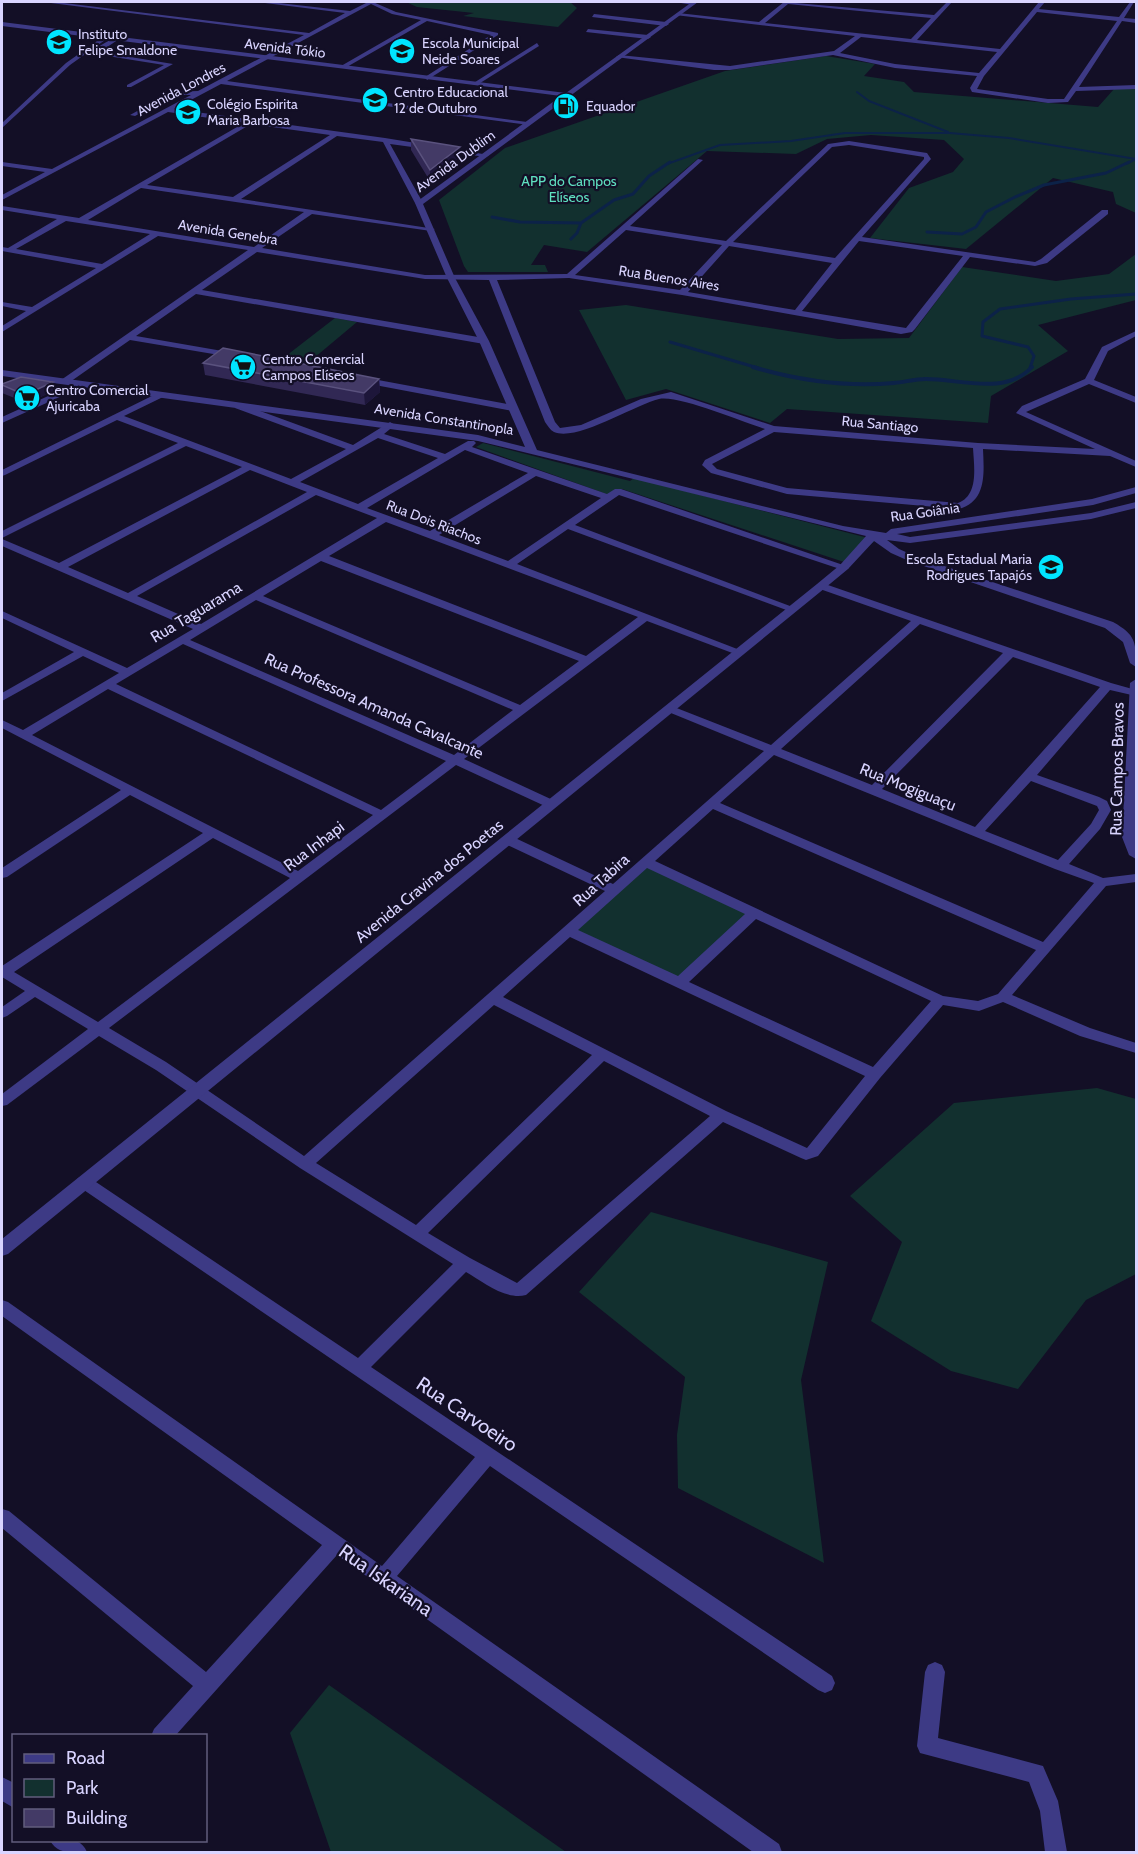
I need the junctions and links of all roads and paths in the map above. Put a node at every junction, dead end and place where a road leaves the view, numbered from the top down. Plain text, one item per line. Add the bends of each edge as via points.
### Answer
1 (46, 2) edge
2 (260, 2) edge
3 (371, 2) edge
4 (678, 2) edge
5 (694, 2) edge
6 (787, 2) edge
7 (950, 2) edge
8 (1042, 2) edge
9 (1132, 2) edge
10 (1034, 10) junction
11 (349, 12) junction
12 (678, 15) junction
13 (594, 16) dead end
14 (935, 17) junction
15 (428, 19) junction
16 (1121, 19) junction
17 (1137, 21) edge
18 (2, 24) edge
19 (666, 24) junction
20 (760, 24) junction
21 (588, 31) dead end
22 (308, 34) junction
23 (860, 35) junction
24 (107, 37) junction
25 (648, 37) junction
26 (117, 39) junction
27 (912, 40) junction
28 (537, 45) dead end
29 (1002, 51) junction
30 (830, 54) junction
31 (266, 57) junction
32 (619, 57) junction
33 (343, 67) junction
34 (981, 75) junction
35 (427, 78) junction
36 (220, 82) junction
37 (475, 84) junction
38 (129, 86) dead end
39 (1137, 87) edge
40 (1073, 88) junction
41 (198, 93) junction
42 (566, 95) junction
43 (167, 110) junction
44 (133, 115) dead end
45 (250, 122) junction
46 (527, 124) junction
47 (2, 126) edge
48 (336, 134) junction
49 (385, 140) junction
50 (486, 155) junction
51 (700, 160) dead end
52 (2, 164) edge
53 (52, 171) junction
54 (141, 186) junction
55 (2, 198) edge
56 (234, 200) junction
57 (419, 203) junction
58 (2, 208) edge
59 (309, 212) junction
60 (1105, 212) dead end
61 (65, 218) junction
62 (80, 221) junction
63 (622, 227) junction
64 (431, 229) junction
65 (156, 234) junction
66 (857, 239) junction
67 (727, 244) junction
68 (5, 249) edge
69 (255, 249) junction
70 (968, 255) junction
71 (837, 261) junction
72 (105, 267) junction
73 (569, 276) junction
74 (451, 278) junction
75 (492, 278) junction
76 (194, 291) junction
77 (682, 293) junction
78 (2, 304) edge
79 (34, 310) junction
80 (797, 313) junction
81 (2, 330) edge
82 (1137, 333) edge
83 (126, 337) junction
84 (1122, 340) junction
85 (484, 341) junction
86 (1137, 345) edge
87 (244, 358) edge
88 (2, 373) edge
89 (349, 378) edge
90 (1089, 381) junction
91 (64, 382) junction
92 (79, 385) junction
93 (160, 395) junction
94 (1137, 400) edge
95 (238, 406) junction
96 (513, 408) junction
97 (118, 417) junction
98 (2, 420) edge
99 (390, 425) junction
100 (773, 429) junction
101 (377, 435) junction
102 (478, 438) junction
103 (185, 443) junction
104 (978, 446) junction
105 (464, 447) junction
106 (353, 448) junction
107 (532, 450) junction
108 (1110, 453) junction
109 (445, 457) junction
110 (1137, 464) edge
111 (249, 467) junction
112 (2, 473) edge
113 (534, 473) junction
114 (632, 475) junction
115 (292, 483) junction
116 (618, 491) junction
117 (314, 492) junction
118 (1134, 492) edge
119 (606, 497) junction
120 (1137, 505) edge
121 (359, 508) junction
122 (385, 518) junction
123 (566, 525) junction
124 (2, 535) edge
125 (431, 535) junction
126 (873, 535) junction
127 (2, 542) edge
128 (321, 557) junction
129 (509, 565) junction
130 (59, 567) junction
131 (844, 567) junction
132 (821, 586) junction
133 (255, 596) junction
134 (128, 597) junction
135 (793, 609) junction
136 (2, 614) edge
137 (645, 617) junction
138 (13, 619) junction
139 (919, 620) junction
140 (2, 625) edge
141 (201, 628) junction
142 (182, 640) junction
143 (83, 651) junction
144 (739, 652) junction
145 (1011, 652) junction
146 (587, 660) junction
147 (1137, 663) edge
148 (128, 673) junction
149 (1137, 683) edge
150 (108, 685) junction
151 (1107, 686) junction
152 (1136, 693) edge
153 (2, 698) edge
154 (670, 709) junction
155 (522, 710) junction
156 (2, 724) edge
157 (24, 735) junction
158 (1135, 742) edge
159 (772, 750) junction
160 (455, 760) junction
161 (1029, 776) junction
162 (129, 790) junction
163 (873, 791) junction
164 (551, 804) junction
165 (712, 804) junction
166 (382, 815) junction
167 (977, 832) junction
168 (211, 833) junction
169 (1133, 838) edge
170 (507, 840) junction
171 (1137, 855) edge
172 (646, 862) junction
173 (1060, 866) junction
174 (2, 874) edge
175 (299, 877) junction
176 (1137, 878) edge
177 (1102, 882) junction
178 (615, 890) junction
179 (754, 913) junction
180 (568, 931) junction
181 (1045, 948) junction
182 (3, 971) edge
183 (680, 982) junction
184 (35, 990) junction
185 (1003, 997) junction
186 (493, 998) junction
187 (940, 1000) junction
188 (2, 1013) edge
189 (98, 1027) junction
190 (1137, 1048) edge
191 (602, 1054) junction
192 (875, 1074) junction
193 (198, 1092) junction
194 (2, 1101) edge
195 (721, 1115) junction
196 (305, 1164) junction
197 (84, 1182) junction
198 (418, 1233) junction
199 (2, 1249) edge
200 (464, 1263) junction
201 (2, 1307) edge
202 (359, 1368) junction
203 (488, 1455) junction
204 (2, 1517) edge
205 (335, 1544) junction
206 (384, 1578) junction
207 (935, 1672) dead end
208 (825, 1683) dead end
209 (207, 1685) junction
210 (163, 1734) edge
211 (771, 1852) edge
212 (1056, 1852) edge

1 - 22 street
2 - 11 street
3 - 11 street, Avenida Londres
3 - 15 street via 394,12
4 - 5 street
5 - 12 street, Avenida Dublim
6 - 14 street
6 - 20 street
7 - 14 street
8 - 10 street
9 - 16 street
10 - 16 street
10 - 29 street
11 - 22 street, Avenida Londres
12 - 19 street, Avenida Dublim
12 - 20 street
13 - 19 street
14 - 27 street
15 - 33 street
15 - 35 street via 496,35
16 - 17 street
16 - 40 street
18 - 24 street, Avenida Tókio
19 - 25 street, Avenida Dublim
20 - 23 street
21 - 25 street
22 - 31 street, Avenida Londres
23 - 27 street
23 - 30 street via 843,51
24 - 26 street, Avenida Tókio
24 - 47 street via 68,64
25 - 32 street, Avenida Dublim
26 - 31 street, Avenida Tókio
26 - 38 street via 97,53 170,64
27 - 29 street
28 - 37 street
29 - 34 street
30 - 32 street via 722,69
30 - 34 street
31 - 33 street, Avenida Tókio
31 - 36 street, Avenida Londres
32 - 42 street, Avenida Dublim
33 - 35 street, Avenida Tókio
34 - 40 street via 973,90 997,96 1058,102 1066,101
35 - 37 street, Avenida Tókio
36 - 41 street, Avenida Londres
36 - 46 street
37 - 42 street, Avenida Tókio
39 - 40 street
41 - 43 street, Avenida Londres
41 - 44 street via 174,93
42 - 46 street, Avenida Dublim
43 - 45 street
43 - 53 street, Avenida Londres
45 - 48 street
45 - 54 street
46 - 50 street, Avenida Dublim
48 - 49 street
48 - 56 street
49 - 50 street
49 - 57 street
50 - 57 street, Avenida Dublim
51 - 63 street
52 - 53 street
53 - 55 street, Avenida Londres
54 - 56 street
54 - 62 street
56 - 59 street
57 - 64 street, Avenida Dublim
58 - 61 street, Avenida Genebra
59 - 64 street
59 - 69 street
60 - 70 street via 1044,261 1029,264
61 - 62 street, Avenida Genebra
61 - 68 street
62 - 65 street, Avenida Genebra
63 - 67 street
63 - 73 street
64 - 74 street, Avenida Dublim
65 - 69 street, Avenida Genebra
65 - 72 street
66 - 67 street via 926,161 925,154 845,142 830,145
66 - 70 street
66 - 71 street
67 - 71 street
67 - 77 street
68 - 72 street
69 - 74 street, Avenida Genebra
69 - 76 street
70 - 80 street, Rua Buenos Aires via 910,329 901,331
71 - 80 street
72 - 79 street
73 - 75 street, Rua Buenos Aires
73 - 77 street, Rua Buenos Aires
74 - 75 street, Rua Buenos Aires
74 - 85 street, Avenida Dublim
75 - 100 street, Rua Santiago via 553,428 575,429 664,394
76 - 83 street
76 - 85 street
77 - 80 street, Rua Buenos Aires
78 - 79 street
79 - 81 street
82 - 84 street
83 - 87 street
83 - 91 street
84 - 86 street
84 - 90 street via 1102,353
85 - 96 street, Avenida Dublim
88 - 91 street, Avenida Constantinopla
89 - 96 street
90 - 94 street
90 - 108 street via 1022,410 1023,414
91 - 92 street, Avenida Constantinopla
92 - 93 street, Avenida Constantinopla
92 - 98 street
93 - 95 street, Avenida Constantinopla
93 - 97 street
95 - 99 street, Avenida Constantinopla
95 - 106 street
96 - 107 street, Avenida Dublim
97 - 103 street, Rua Dois Riachos
97 - 112 street
99 - 101 street
99 - 102 street, Avenida Constantinopla
100 - 104 street, Rua Santiago
100 - 104 street via 707,465 714,471 787,490 958,506 969,502 976,493
101 - 106 street
101 - 109 street
102 - 105 street
102 - 107 street, Avenida Constantinopla
103 - 111 street, Rua Dois Riachos
103 - 124 street
104 - 108 street, Rua Santiago
105 - 109 street
105 - 113 street
106 - 115 street
107 - 114 street, Avenida Constantinopla
108 - 110 street
109 - 121 street
111 - 115 street, Rua Dois Riachos
111 - 130 street
113 - 119 street
113 - 125 street
114 - 116 street
114 - 126 street, Avenida Constantinopla
115 - 117 street, Rua Dois Riachos
116 - 119 street
116 - 131 street
117 - 121 street, Rua Dois Riachos
117 - 134 street
118 - 126 street, Rua Goiânia via 1093,502
119 - 123 street
120 - 126 street, Rua Goiânia via 1090,516 920,539
121 - 122 street, Rua Dois Riachos
122 - 125 street, Rua Dois Riachos
122 - 128 street, Rua Taguarama
123 - 129 street
123 - 135 street
125 - 129 street, Rua Dois Riachos
126 - 131 street, Avenida Cravina dos Poetas
126 - 147 street via 913,559 1109,625 1127,636
127 - 130 street
128 - 133 street, Rua Taguarama
128 - 146 street
129 - 137 street, Rua Dois Riachos
130 - 134 street
131 - 132 street, Avenida Cravina dos Poetas
132 - 135 street, Avenida Cravina dos Poetas
132 - 139 street
133 - 141 street, Rua Taguarama
133 - 155 street
134 - 141 street
135 - 144 street, Avenida Cravina dos Poetas
136 - 138 street
137 - 144 street, Rua Dois Riachos
137 - 146 street, Rua Inhapi
138 - 140 street
138 - 143 street
139 - 145 street
139 - 159 street, Rua Tabira
141 - 142 street, Rua Taguarama
142 - 148 street, Rua Taguarama
142 - 160 street, Rua Professora Amanda Cavalcante
143 - 148 street
143 - 153 street
144 - 154 street, Avenida Cravina dos Poetas
145 - 151 street
145 - 163 street
146 - 155 street, Rua Inhapi
148 - 150 street, Rua Taguarama
149 - 152 street, Rua Campos Bravos
150 - 157 street, Rua Taguarama
150 - 166 street
151 - 152 street
151 - 161 street
152 - 158 street, Rua Campos Bravos
154 - 159 street, Rua Mogiguaçu
154 - 164 street, Avenida Cravina dos Poetas
155 - 160 street, Rua Inhapi
156 - 157 street
157 - 162 street
158 - 169 street, Rua Campos Bravos
159 - 163 street, Rua Mogiguaçu
159 - 165 street, Rua Tabira
160 - 164 street, Rua Professora Amanda Cavalcante
160 - 166 street, Rua Inhapi
161 - 167 street
161 - 173 street via 1095,800 1106,810
162 - 168 street
162 - 174 street
163 - 167 street, Rua Mogiguaçu
164 - 170 street, Avenida Cravina dos Poetas
165 - 172 street, Rua Tabira
165 - 181 street
166 - 175 street, Rua Inhapi
167 - 173 street, Rua Mogiguaçu
168 - 175 street
168 - 182 street
169 - 171 street, Rua Campos Bravos
170 - 178 street
170 - 193 street, Avenida Cravina dos Poetas
172 - 178 street, Rua Tabira
172 - 179 street
173 - 177 street, Rua Mogiguaçu
175 - 189 street, Rua Inhapi
176 - 177 street, Rua Mogiguaçu
177 - 181 street
178 - 180 street, Rua Tabira
179 - 183 street
179 - 187 street
180 - 183 street
180 - 186 street, Rua Tabira
181 - 185 street
182 - 184 street
183 - 192 street
184 - 188 street
184 - 189 street
185 - 187 street via 979,1006
185 - 190 street via 1085,1032
186 - 191 street
186 - 196 street, Rua Tabira
187 - 192 street
189 - 193 street
189 - 194 street, Rua Inhapi
191 - 195 street
191 - 198 street
192 - 195 street via 813,1152 802,1153
193 - 196 street
193 - 197 street, Avenida Cravina dos Poetas
195 - 200 street via 520,1290
196 - 198 street
197 - 199 street, Avenida Cravina dos Poetas
197 - 202 street, Rua Carvoeiro
198 - 200 street
200 - 202 street
201 - 205 street, Rua Iskariana
202 - 203 street, Rua Carvoeiro
203 - 206 street
203 - 208 street, Rua Carvoeiro
204 - 209 street
205 - 206 street, Rua Iskariana
205 - 209 street
206 - 211 street, Rua Iskariana
207 - 212 street via 927,1746 1036,1773 1044,1786
209 - 210 street

